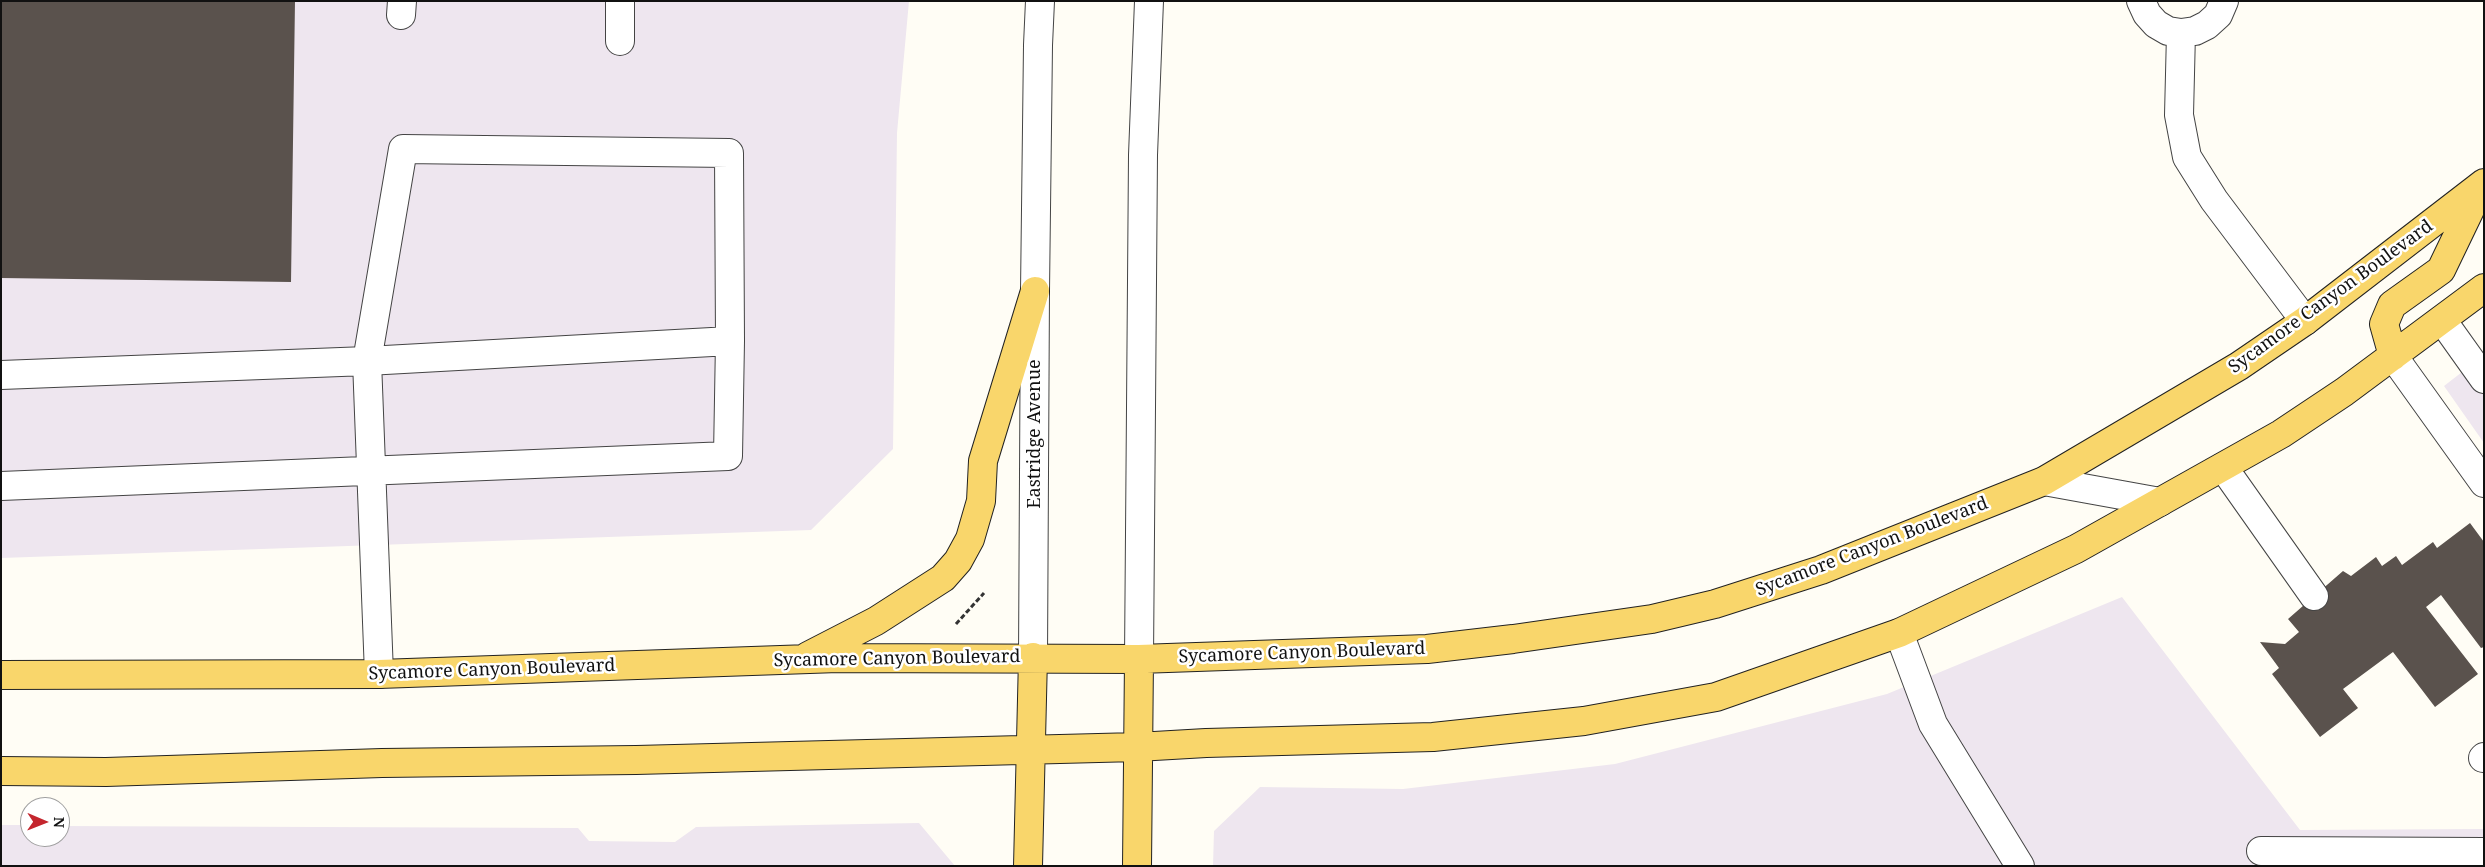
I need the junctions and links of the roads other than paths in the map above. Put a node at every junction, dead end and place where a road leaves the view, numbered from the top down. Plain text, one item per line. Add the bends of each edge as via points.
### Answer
1 (620, 1) edge
2 (1040, 1) edge
3 (1149, 1) edge
4 (2141, 1) edge
5 (2224, 1) edge
6 (2181, 33) junction
7 (620, 41) dead end
8 (2482, 184) edge
9 (2484, 288) edge
10 (1034, 291) junction
11 (2442, 320) junction
12 (2305, 321) junction
13 (730, 341) junction
14 (2393, 356) junction
15 (367, 361) junction
16 (1, 375) edge
17 (2484, 379) edge
18 (2223, 467) junction
19 (372, 471) junction
20 (2044, 481) junction
21 (2484, 484) edge
22 (1, 486) edge
23 (2160, 502) junction
24 (2314, 596) dead end
25 (1899, 633) junction
26 (1033, 657) junction
27 (803, 659) junction
28 (1139, 659) junction
29 (380, 674) junction
30 (1, 675) edge
31 (1137, 747) junction
32 (1029, 749) junction
33 (1, 771) edge
34 (2484, 852) edge
35 (2265, 861) edge
36 (1028, 866) edge
37 (1137, 866) edge
38 (2020, 866) edge

1 - 7 street
2 - 10 street, Eastridge Avenue
3 - 28 street via 1143,155
4 - 6 street via 2156,24 2168,31
5 - 6 street via 2218,15 2207,25
6 - 12 street via 2179,115 2187,157 2214,200
8 - 12 main road, Sycamore Canyon Boulevard
8 - 14 main road via 2441,270 2392,305 2384,324
9 - 11 main road
10 - 26 street, Eastridge Avenue
10 - 27 main road via 983,461 981,501 970,539 958,561 943,578 876,621
11 - 14 main road
11 - 17 street
12 - 20 main road, Sycamore Canyon Boulevard via 2239,366
13 - 15 street
13 - 15 street via 729,153 403,149
13 - 19 street via 728,456
14 - 18 main road via 2281,434
14 - 21 street
15 - 16 street
15 - 19 street
18 - 23 main road
18 - 24 street
19 - 22 street
19 - 29 street
20 - 23 street
20 - 28 main road, Sycamore Canyon Boulevard via 1821,570 1716,604 1652,619 1427,649
23 - 25 main road via 2076,550
25 - 31 main road via 1716,697 1584,721 1433,737
25 - 38 street via 1933,724
26 - 27 main road, Sycamore Canyon Boulevard
26 - 28 main road, Sycamore Canyon Boulevard
26 - 32 main road, Eastridge Avenue
27 - 29 main road, Sycamore Canyon Boulevard
28 - 31 main road
29 - 30 main road, Sycamore Canyon Boulevard
31 - 32 main road
31 - 37 main road
32 - 33 main road via 106,772
32 - 36 main road, Eastridge Avenue
34 - 35 street

